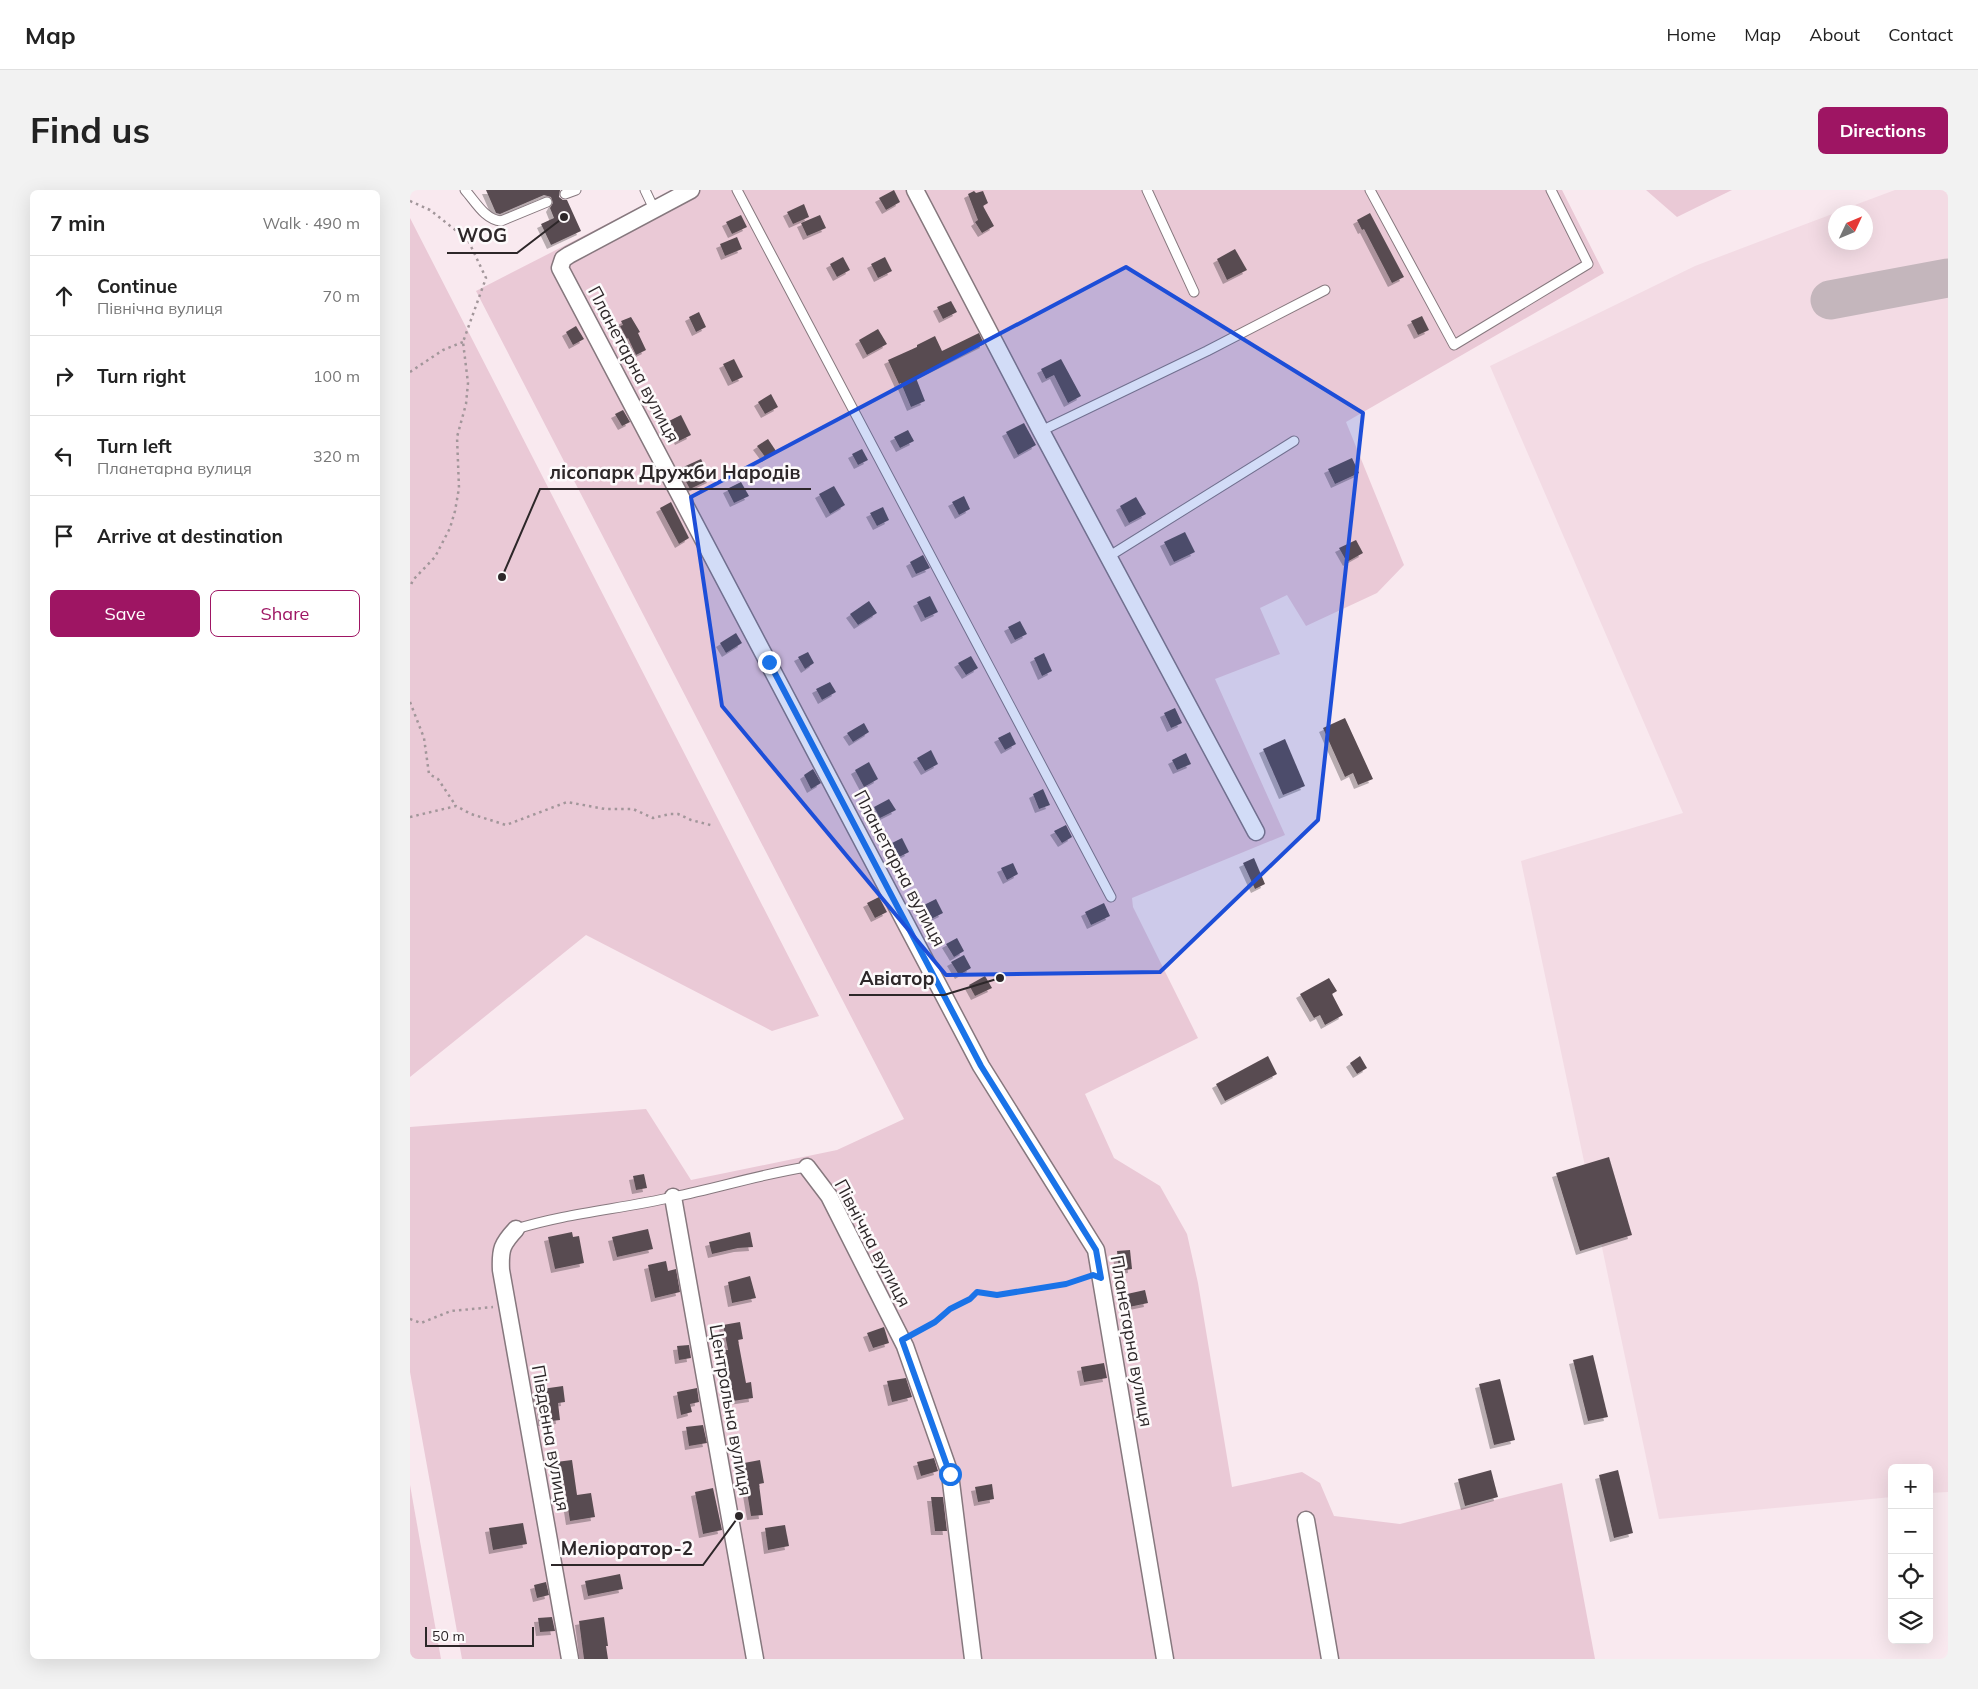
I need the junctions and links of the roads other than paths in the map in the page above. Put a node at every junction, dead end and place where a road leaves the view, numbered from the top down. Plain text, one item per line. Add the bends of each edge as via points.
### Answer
1 (465, 190) edge
2 (576, 190) edge
3 (645, 190) edge
4 (691, 190) edge
5 (737, 190) edge
6 (915, 190) edge
7 (1147, 190) edge
8 (1370, 190) edge
9 (1551, 190) edge
10 (565, 194) dead end
11 (547, 202) dead end
12 (654, 210) junction
13 (1325, 290) dead end
14 (1194, 292) dead end
15 (1041, 431) junction
16 (1294, 441) dead end
17 (1108, 557) junction
18 (1256, 832) dead end
19 (1110, 897) dead end
20 (807, 1167) joint
21 (672, 1198) junction
22 (516, 1229) joint
23 (1306, 1520) dead end
24 (570, 1659) edge
25 (755, 1659) edge
26 (974, 1659) edge
27 (1165, 1659) edge
28 (1330, 1659) edge

1 - 11 lane via 496,221
2 - 10 lane
3 - 12 lane
4 - 12 street, Планетарна вулиця
5 - 19 lane
6 - 15 street
7 - 14 lane
8 - 9 lane via 1454,345 1588,264
12 - 27 street, Планетарна вулиця via 569,255 563,259 560,268 981,1066 1096,1250
13 - 15 lane
15 - 17 street
16 - 17 lane
17 - 18 street
20 - 21 lane via 767,1173
20 - 26 street, Північна вулиця via 829,1196 902,1340 950,1474
21 - 22 lane via 544,1220
21 - 25 street, Центральна вулиця
22 - 24 street, Південна вулиця via 504,1242 500,1253 501,1270
23 - 28 street

